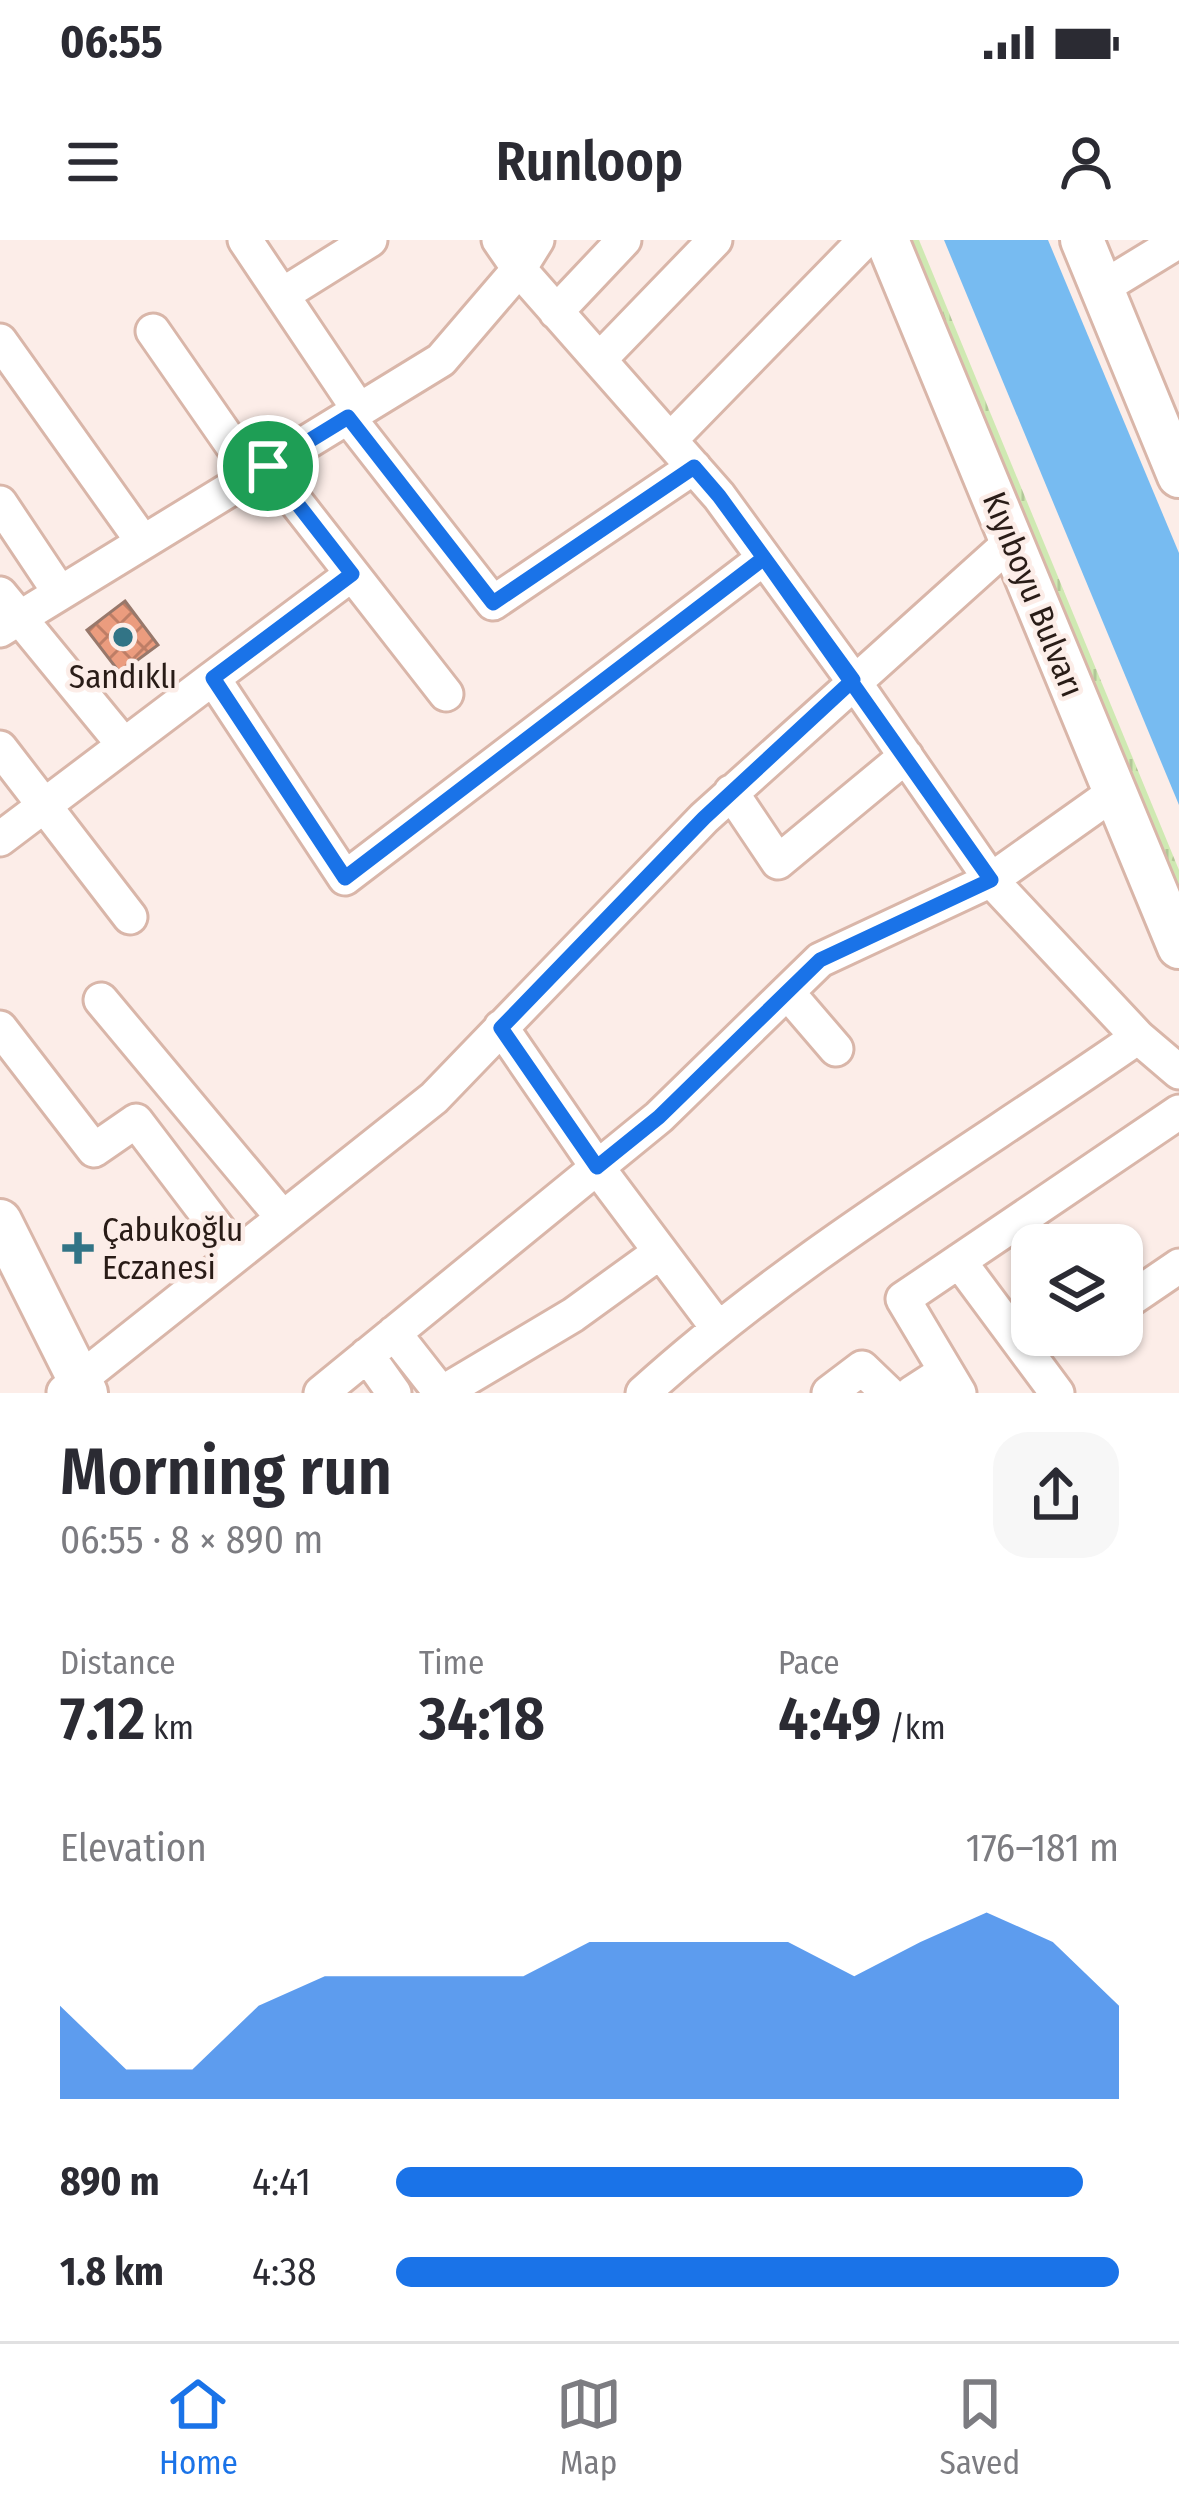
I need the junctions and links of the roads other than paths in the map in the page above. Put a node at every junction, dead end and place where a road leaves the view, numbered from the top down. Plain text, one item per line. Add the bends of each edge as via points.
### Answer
1 (245, 240) edge
2 (370, 240) edge
3 (499, 240) edge
4 (537, 240) edge
5 (624, 240) edge
6 (715, 240) edge
7 (865, 240) edge
8 (887, 240) edge
9 (1082, 240) edge
10 (1179, 241) edge
11 (518, 269) junction
12 (1102, 288) junction
13 (282, 295) junction
14 (556, 312) junction
15 (153, 331) dead end
16 (0, 341) edge
17 (599, 360) junction
18 (354, 414) junction
19 (1168, 417) edge
20 (670, 440) junction
21 (694, 467) junction
22 (260, 470) junction
23 (1179, 476) edge
24 (0, 502) edge
25 (143, 542) junction
26 (1012, 542) junction
27 (764, 558) junction
28 (352, 574) junction
29 (60, 593) junction
30 (6, 614) edge
31 (213, 678) junction
32 (853, 680) junction
33 (446, 694) dead end
34 (124, 745) junction
35 (0, 748) edge
36 (906, 756) junction
37 (731, 792) junction
38 (1115, 792) junction
39 (44, 806) junction
40 (0, 839) edge
41 (991, 880) junction
42 (130, 916) dead end
43 (1179, 947) edge
44 (787, 992) junction
45 (101, 1000) dead end
46 (0, 1028) edge
47 (501, 1028) junction
48 (1138, 1037) junction
49 (836, 1049) dead end
50 (1179, 1072) edge
51 (1179, 1112) edge
52 (597, 1167) junction
53 (283, 1218) junction
54 (0, 1221) edge
55 (660, 1252) junction
56 (238, 1254) junction
57 (959, 1261) junction
58 (1179, 1266) edge
59 (1143, 1291) edge
60 (717, 1327) junction
61 (394, 1333) junction
62 (367, 1355) junction
63 (952, 1382) edge
64 (77, 1389) edge
65 (321, 1393) edge
66 (394, 1393) edge
67 (441, 1393) edge
68 (644, 1393) edge
69 (829, 1393) edge
70 (888, 1393) edge
71 (912, 1393) edge
72 (1057, 1393) edge

1 - 13 street
2 - 13 street
3 - 11 street
4 - 11 street
5 - 14 street
6 - 17 street
7 - 20 street
8 - 26 main road, Kıyıboyu Bulvarı
9 - 12 main road
10 - 12 street
11 - 14 street
11 - 18 street via 440,360
12 - 19 main road
13 - 18 street
14 - 17 street
15 - 22 street
16 - 25 street
17 - 20 street
18 - 21 street via 493,603
18 - 22 street
19 - 23 main road
20 - 21 street
21 - 27 street
22 - 25 street
22 - 28 street
24 - 29 street
25 - 29 street
26 - 32 street
26 - 38 main road, Kıyıboyu Bulvarı
27 - 31 street via 345,878
27 - 32 street
28 - 31 street
28 - 33 street
29 - 30 street
30 - 34 street
31 - 34 street
32 - 36 street
32 - 37 street
34 - 39 street
35 - 39 street
36 - 37 street via 778,862
36 - 41 street
37 - 47 street
38 - 41 street
38 - 43 main road, Kıyıboyu Bulvarı
39 - 40 street
39 - 42 street
41 - 44 street via 820,960
41 - 48 street
44 - 49 street
44 - 52 street
45 - 53 street
46 - 56 street via 94,1150 136,1121
47 - 52 street
47 - 53 street via 434,1098
48 - 50 street
48 - 60 street
51 - 57 street
52 - 55 street
52 - 61 street
53 - 56 street
54 - 64 main road
55 - 60 street
55 - 67 street via 573,1316
56 - 64 street
57 - 63 street via 903,1300
57 - 72 street
58 - 59 street
60 - 68 street
61 - 62 street
61 - 67 street
62 - 65 street
62 - 66 street
63 - 71 street
69 - 70 street via 862,1368

